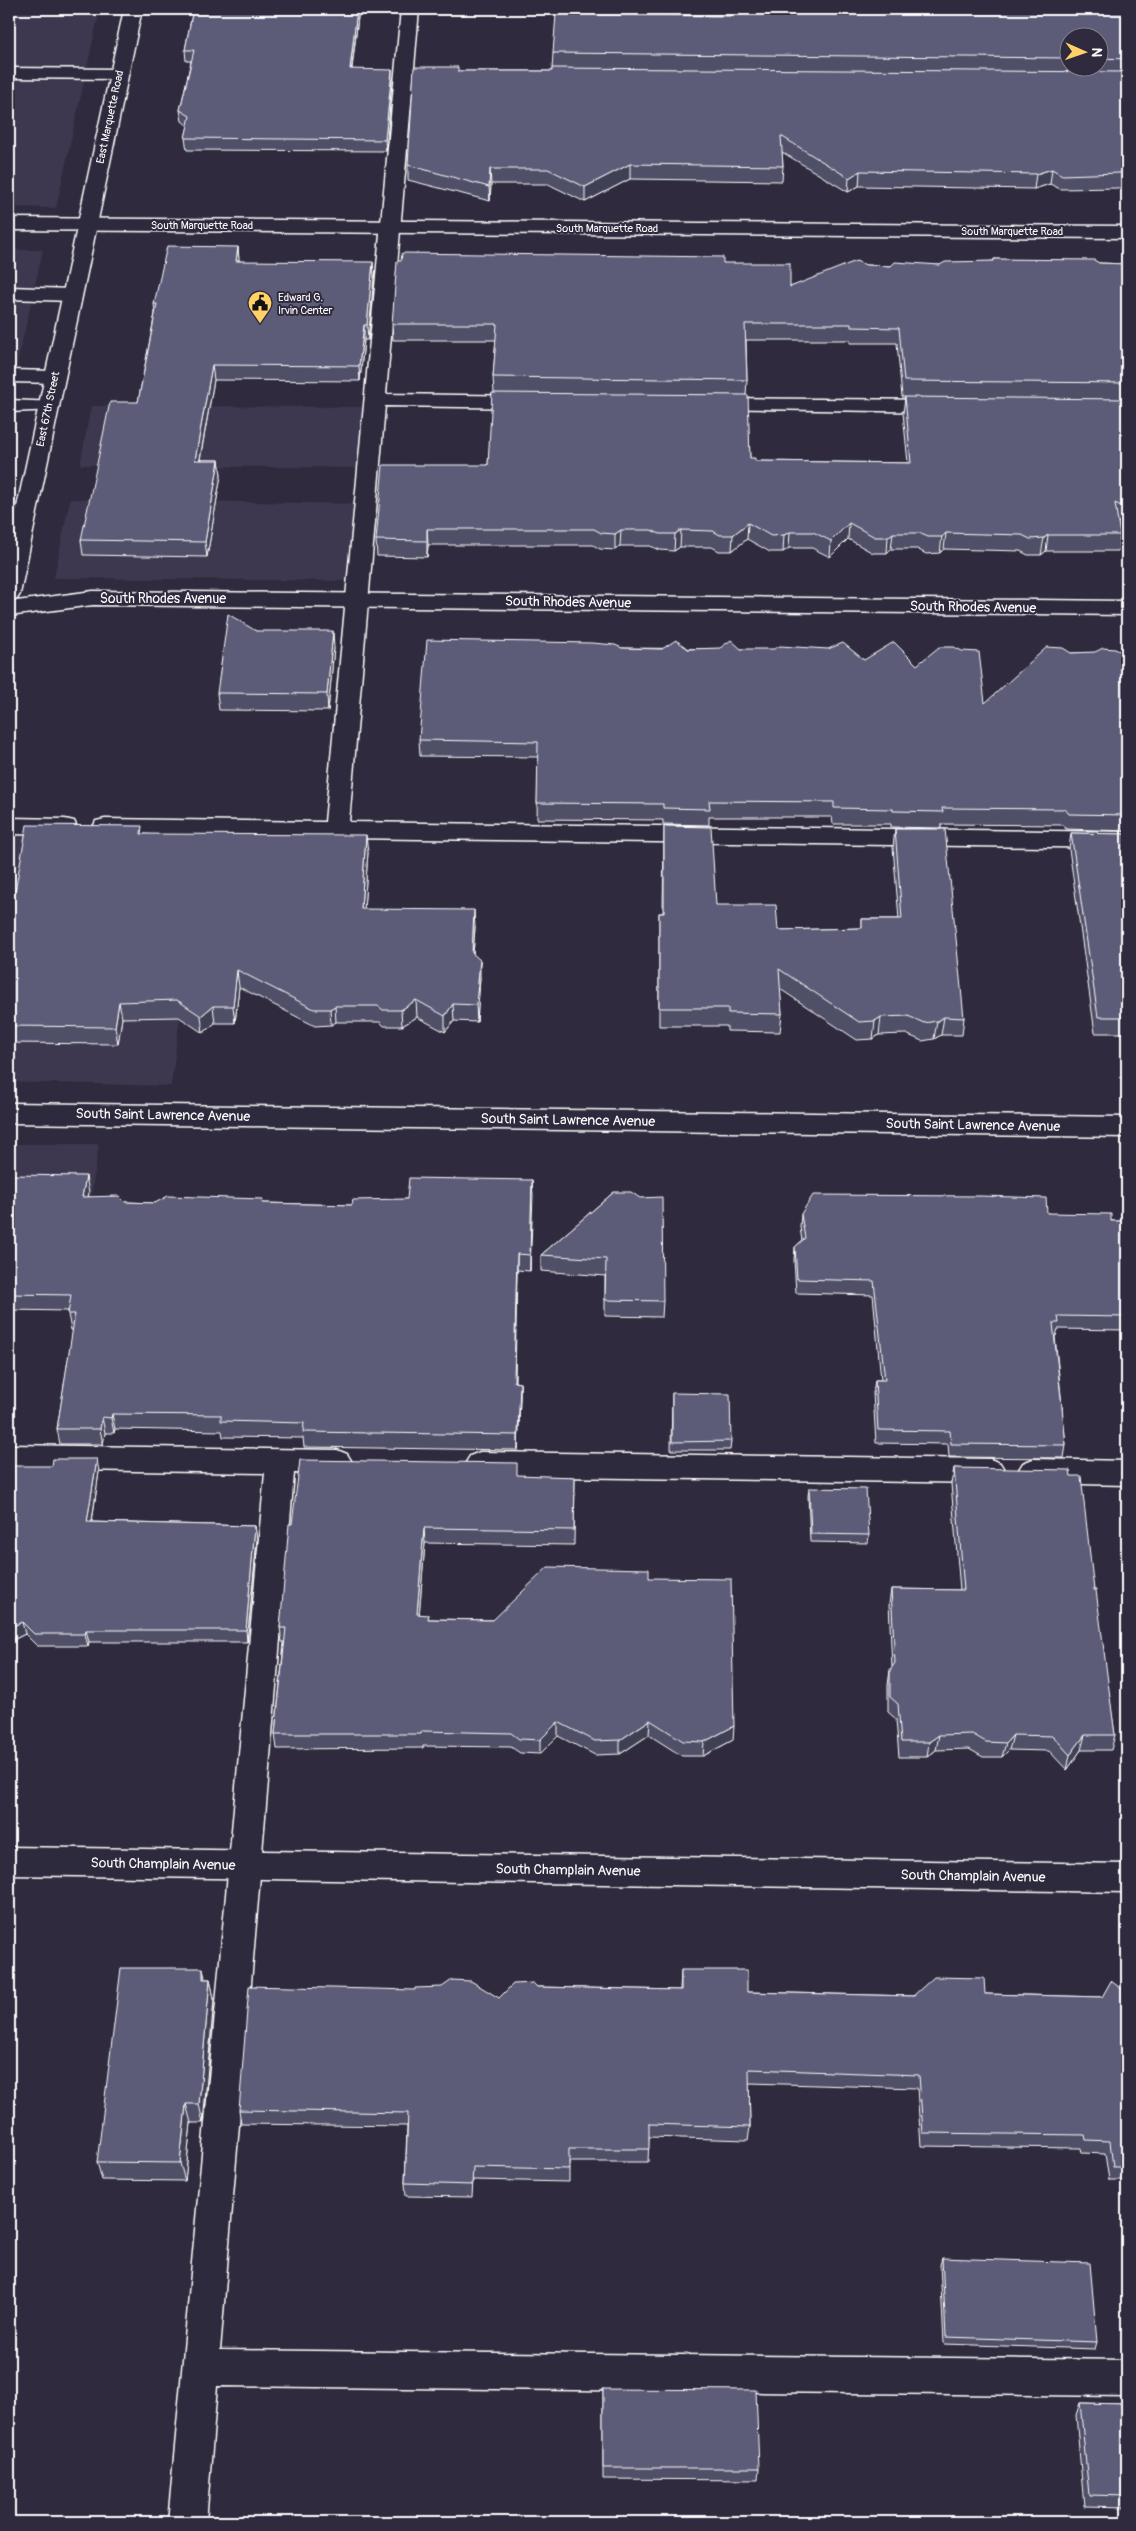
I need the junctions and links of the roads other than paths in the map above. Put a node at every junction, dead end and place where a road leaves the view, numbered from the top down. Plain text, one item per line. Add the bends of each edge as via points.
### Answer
1 (133, 9) edge
2 (410, 9) edge
3 (9, 73) edge
4 (119, 74) junction
5 (9, 224) edge
6 (87, 225) junction
7 (391, 227) junction
8 (1127, 232) edge
9 (9, 293) edge
10 (72, 294) junction
11 (9, 376) edge
12 (54, 377) junction
13 (375, 400) junction
14 (543, 402) edge
15 (692, 403) edge
16 (9, 406) edge
17 (49, 406) junction
18 (959, 406) edge
19 (9, 594) edge
20 (357, 599) junction
21 (1127, 608) edge
22 (9, 609) edge
23 (9, 826) edge
24 (336, 830) junction
25 (1127, 840) edge
26 (9, 1113) edge
27 (1127, 1128) edge
28 (9, 1458) edge
29 (281, 1461) junction
30 (360, 1462) edge
31 (450, 1464) edge
32 (1127, 1473) edge
33 (9, 1861) edge
34 (246, 1865) junction
35 (1127, 1878) edge
36 (201, 2368) junction
37 (1127, 2378) edge
38 (187, 2522) edge

1 - 4 street, East Marquette Road
2 - 7 street via 414,73
3 - 4 street
4 - 6 street, East Marquette Road
5 - 6 street, South Marquette Road
6 - 7 street, South Marquette Road
6 - 10 street, East 67th Street
7 - 8 street, South Marquette Road
7 - 13 street
9 - 10 street
10 - 12 street, East 67th Street
11 - 12 street
12 - 17 street, East 67th Street
13 - 14 street
13 - 20 street
15 - 18 street
16 - 17 street
17 - 19 street, East 67th Street
20 - 21 street, South Rhodes Avenue
20 - 22 street, South Rhodes Avenue via 93,598
20 - 24 street
23 - 24 street
24 - 25 street
26 - 27 street, South Saint Lawrence Avenue
28 - 29 street
29 - 30 street
29 - 34 street
31 - 32 street
33 - 34 street, South Champlain Avenue
34 - 35 street, South Champlain Avenue
34 - 36 street
36 - 37 street
36 - 38 street

